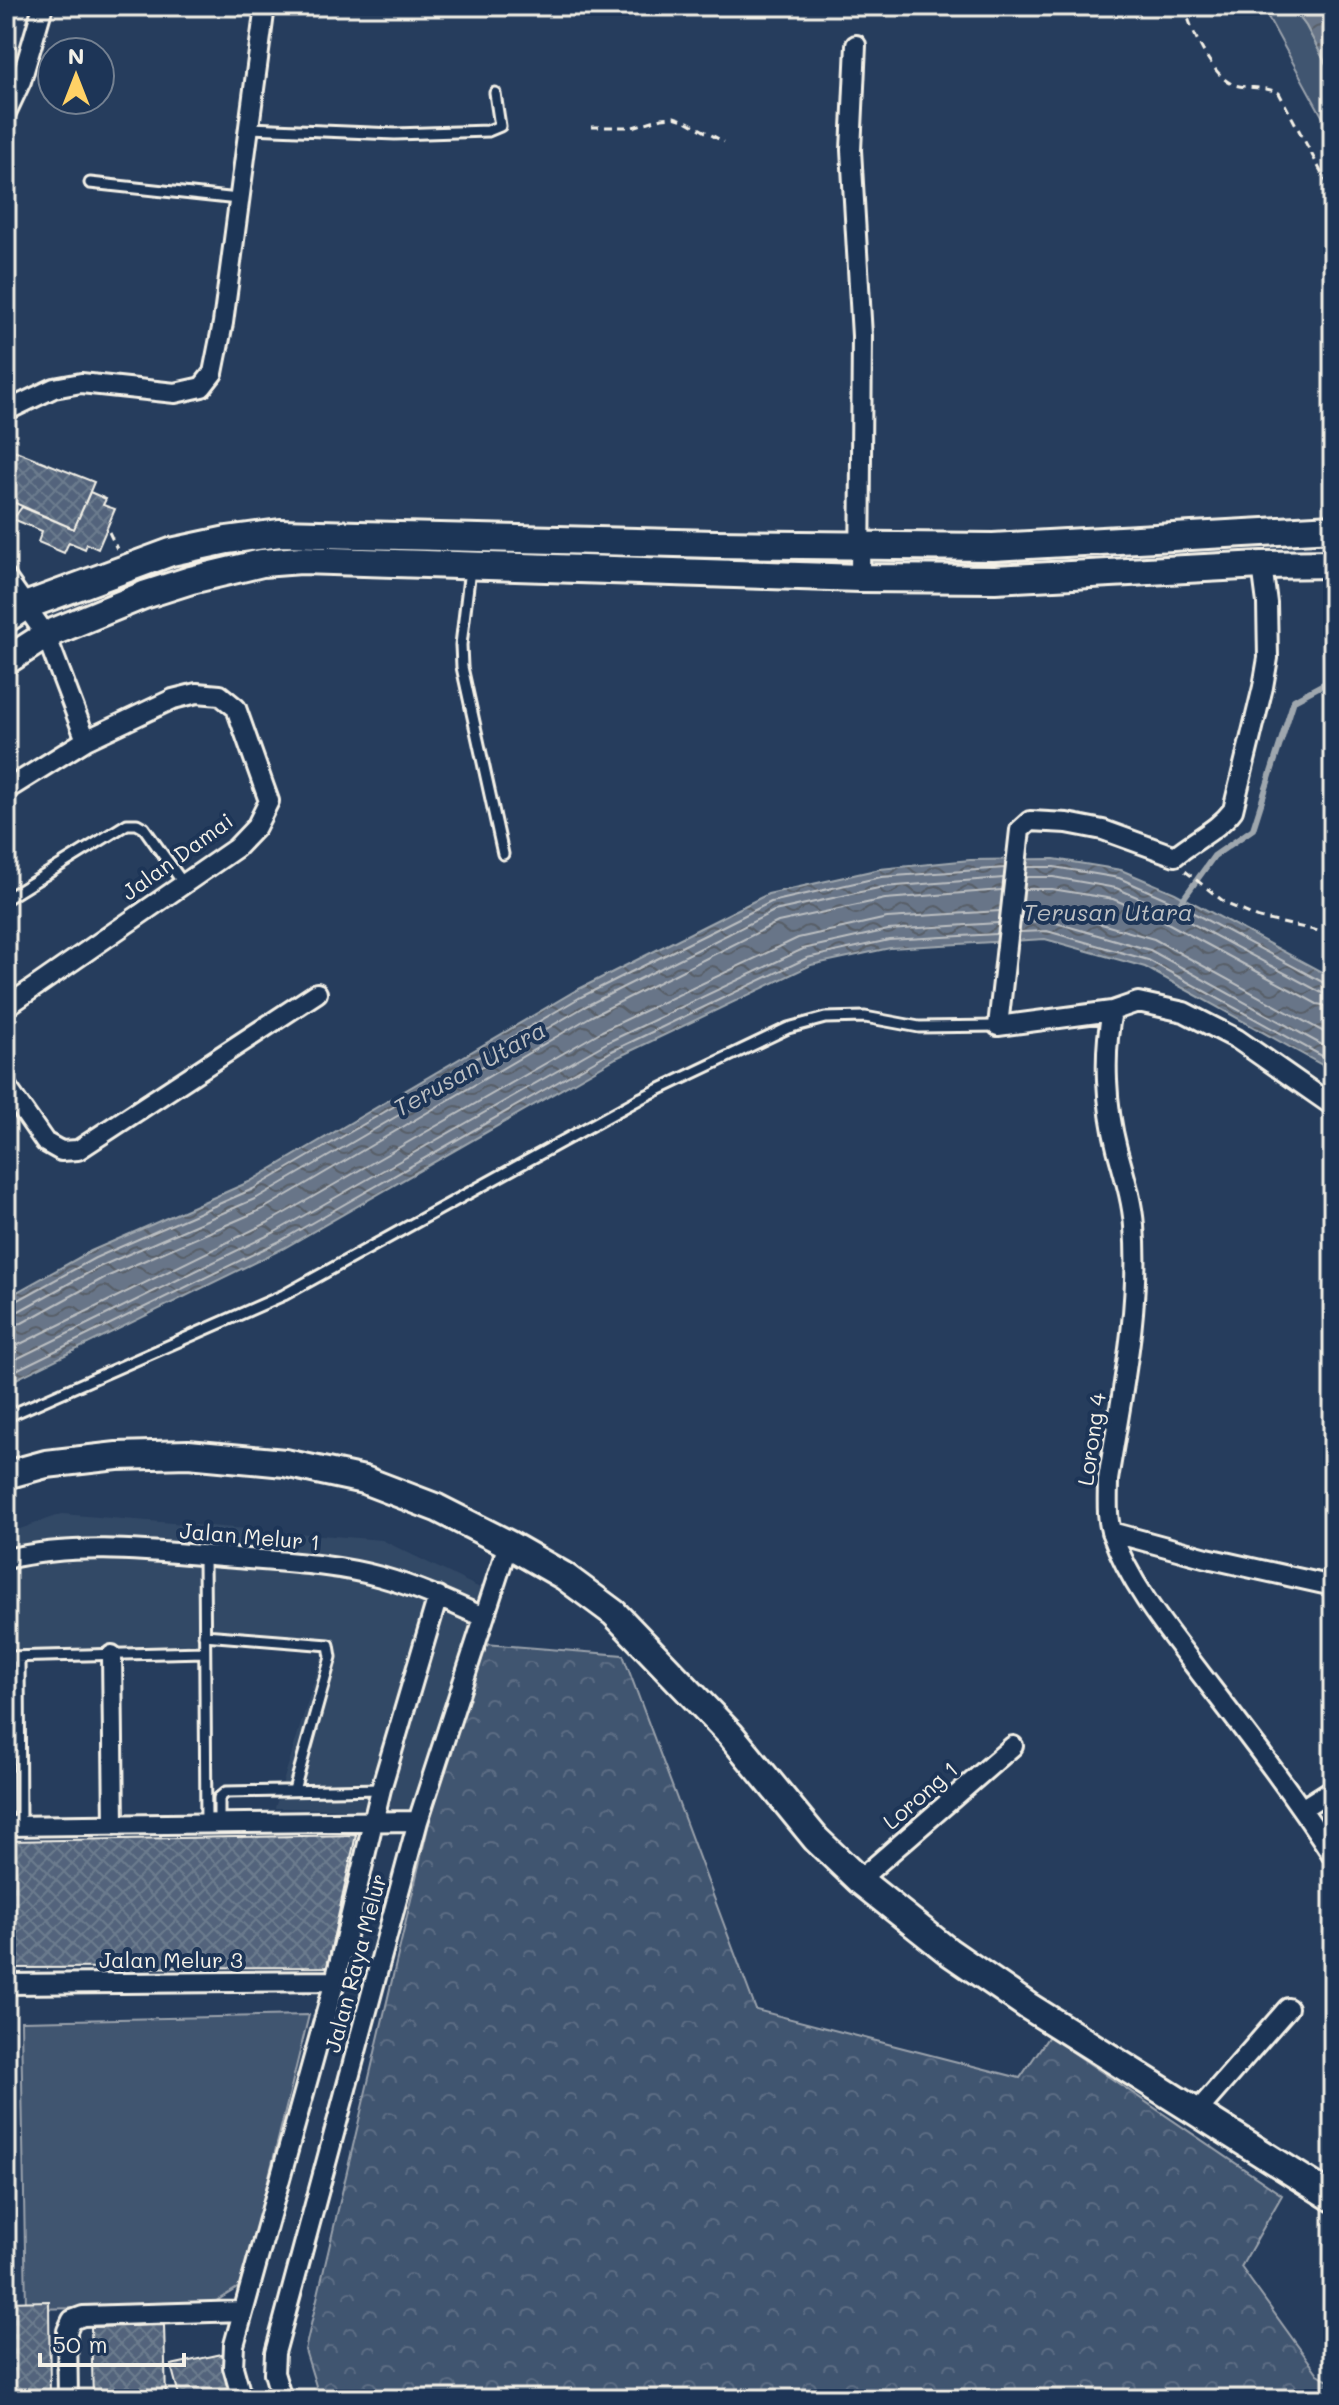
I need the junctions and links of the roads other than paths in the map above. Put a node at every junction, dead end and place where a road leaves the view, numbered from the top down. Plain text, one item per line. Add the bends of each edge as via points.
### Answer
1 (43, 6) edge
2 (265, 6) edge
3 (856, 45) dead end
4 (495, 93) dead end
5 (6, 113) edge
6 (250, 128) junction
7 (90, 183) dead end
8 (238, 199) junction
9 (6, 411) edge
10 (1333, 528) edge
11 (860, 545) junction
12 (1333, 564) edge
13 (471, 565) junction
14 (1262, 565) junction
15 (6, 578) edge
16 (860, 578) junction
17 (16, 612) edge
18 (46, 635) junction
19 (6, 661) edge
20 (86, 740) junction
21 (6, 790) edge
22 (503, 854) dead end
23 (183, 883) junction
24 (6, 899) edge
25 (317, 993) dead end
26 (6, 1007) edge
27 (1112, 1011) junction
28 (998, 1020) junction
29 (6, 1086) edge
30 (1333, 1106) edge
31 (6, 1417) edge
32 (6, 1475) edge
33 (1111, 1532) junction
34 (508, 1544) junction
35 (204, 1556) junction
36 (6, 1559) edge
37 (1333, 1586) edge
38 (438, 1596) junction
39 (483, 1617) junction
40 (204, 1635) junction
41 (204, 1652) junction
42 (112, 1655) junction
43 (6, 1657) edge
44 (19, 1657) junction
45 (1013, 1746) dead end
46 (381, 1789) junction
47 (1333, 1789) edge
48 (294, 1790) junction
49 (1303, 1808) junction
50 (376, 1821) junction
51 (418, 1821) junction
52 (212, 1822) junction
53 (114, 1825) junction
54 (13, 1826) edge
55 (1333, 1856) edge
56 (859, 1880) junction
57 (335, 1981) junction
58 (6, 1984) edge
59 (1288, 2008) dead end
60 (1196, 2113) junction
61 (1333, 2198) edge
62 (6, 2246) edge
63 (6, 2287) edge
64 (243, 2311) junction
65 (68, 2399) edge
66 (242, 2399) edge
67 (282, 2399) edge

1 - 5 street
2 - 6 street
3 - 11 street via 851,150 862,336
4 - 6 lane via 500,126 488,131 395,134
6 - 8 street
7 - 8 lane
8 - 9 street via 223,323 213,373 202,387 175,393 81,383 54,388
10 - 11 street via 993,547
11 - 16 street
11 - 17 street via 280,533 171,552
12 - 14 street
13 - 16 street
13 - 18 street via 262,563 144,595
13 - 22 lane via 462,667
14 - 16 street via 995,579
14 - 28 street via 1268,658 1233,810 1175,856 1103,830 1030,821 1020,830
15 - 17 street
17 - 18 street
18 - 19 street
18 - 20 street
20 - 21 street, Jalan Damai
20 - 23 street, Jalan Damai via 197,693 220,695 236,708 269,801 256,827 236,848
23 - 24 lane via 144,828 127,824
23 - 26 street, Jalan Damai
25 - 29 street via 78,1150 61,1151 45,1142
27 - 28 street
27 - 30 street via 1138,1002 1184,1012 1237,1039
27 - 33 street, Lorong 4 via 1107,1057 1110,1111 1130,1193 1137,1274 1108,1480
28 - 31 lane via 919,1027 865,1017 825,1018 788,1028 641,1098 284,1295
32 - 34 street via 46,1464 117,1456 188,1454 285,1463 364,1480 437,1508
33 - 37 street
33 - 49 street, Lorong 4 via 1131,1576 1179,1646
34 - 39 street, Jalan Raya Melur
34 - 56 street via 614,1613
35 - 36 street, Jalan Melur 1 via 87,1548
35 - 38 street, Jalan Melur 1 via 323,1566
35 - 40 lane
38 - 39 street, Jalan Melur 1
38 - 46 street
39 - 51 street, Jalan Raya Melur
40 - 41 lane
40 - 48 lane via 329,1645 331,1657
41 - 42 lane
41 - 52 lane
42 - 44 lane
42 - 53 street
43 - 44 lane
44 - 54 lane
45 - 56 street, Lorong 1
46 - 48 lane
46 - 50 street
47 - 49 street
48 - 52 lane via 222,1793
49 - 55 street, Lorong 4
50 - 51 street
50 - 52 street
50 - 57 street
51 - 67 street, Jalan Raya Melur via 275,2353
52 - 53 street
53 - 54 street
56 - 60 street via 948,1951
57 - 58 street, Jalan Melur 3
57 - 64 street
59 - 60 street
60 - 61 street
62 - 63 lane
64 - 65 street via 72,2320 67,2331
64 - 66 street via 233,2367

